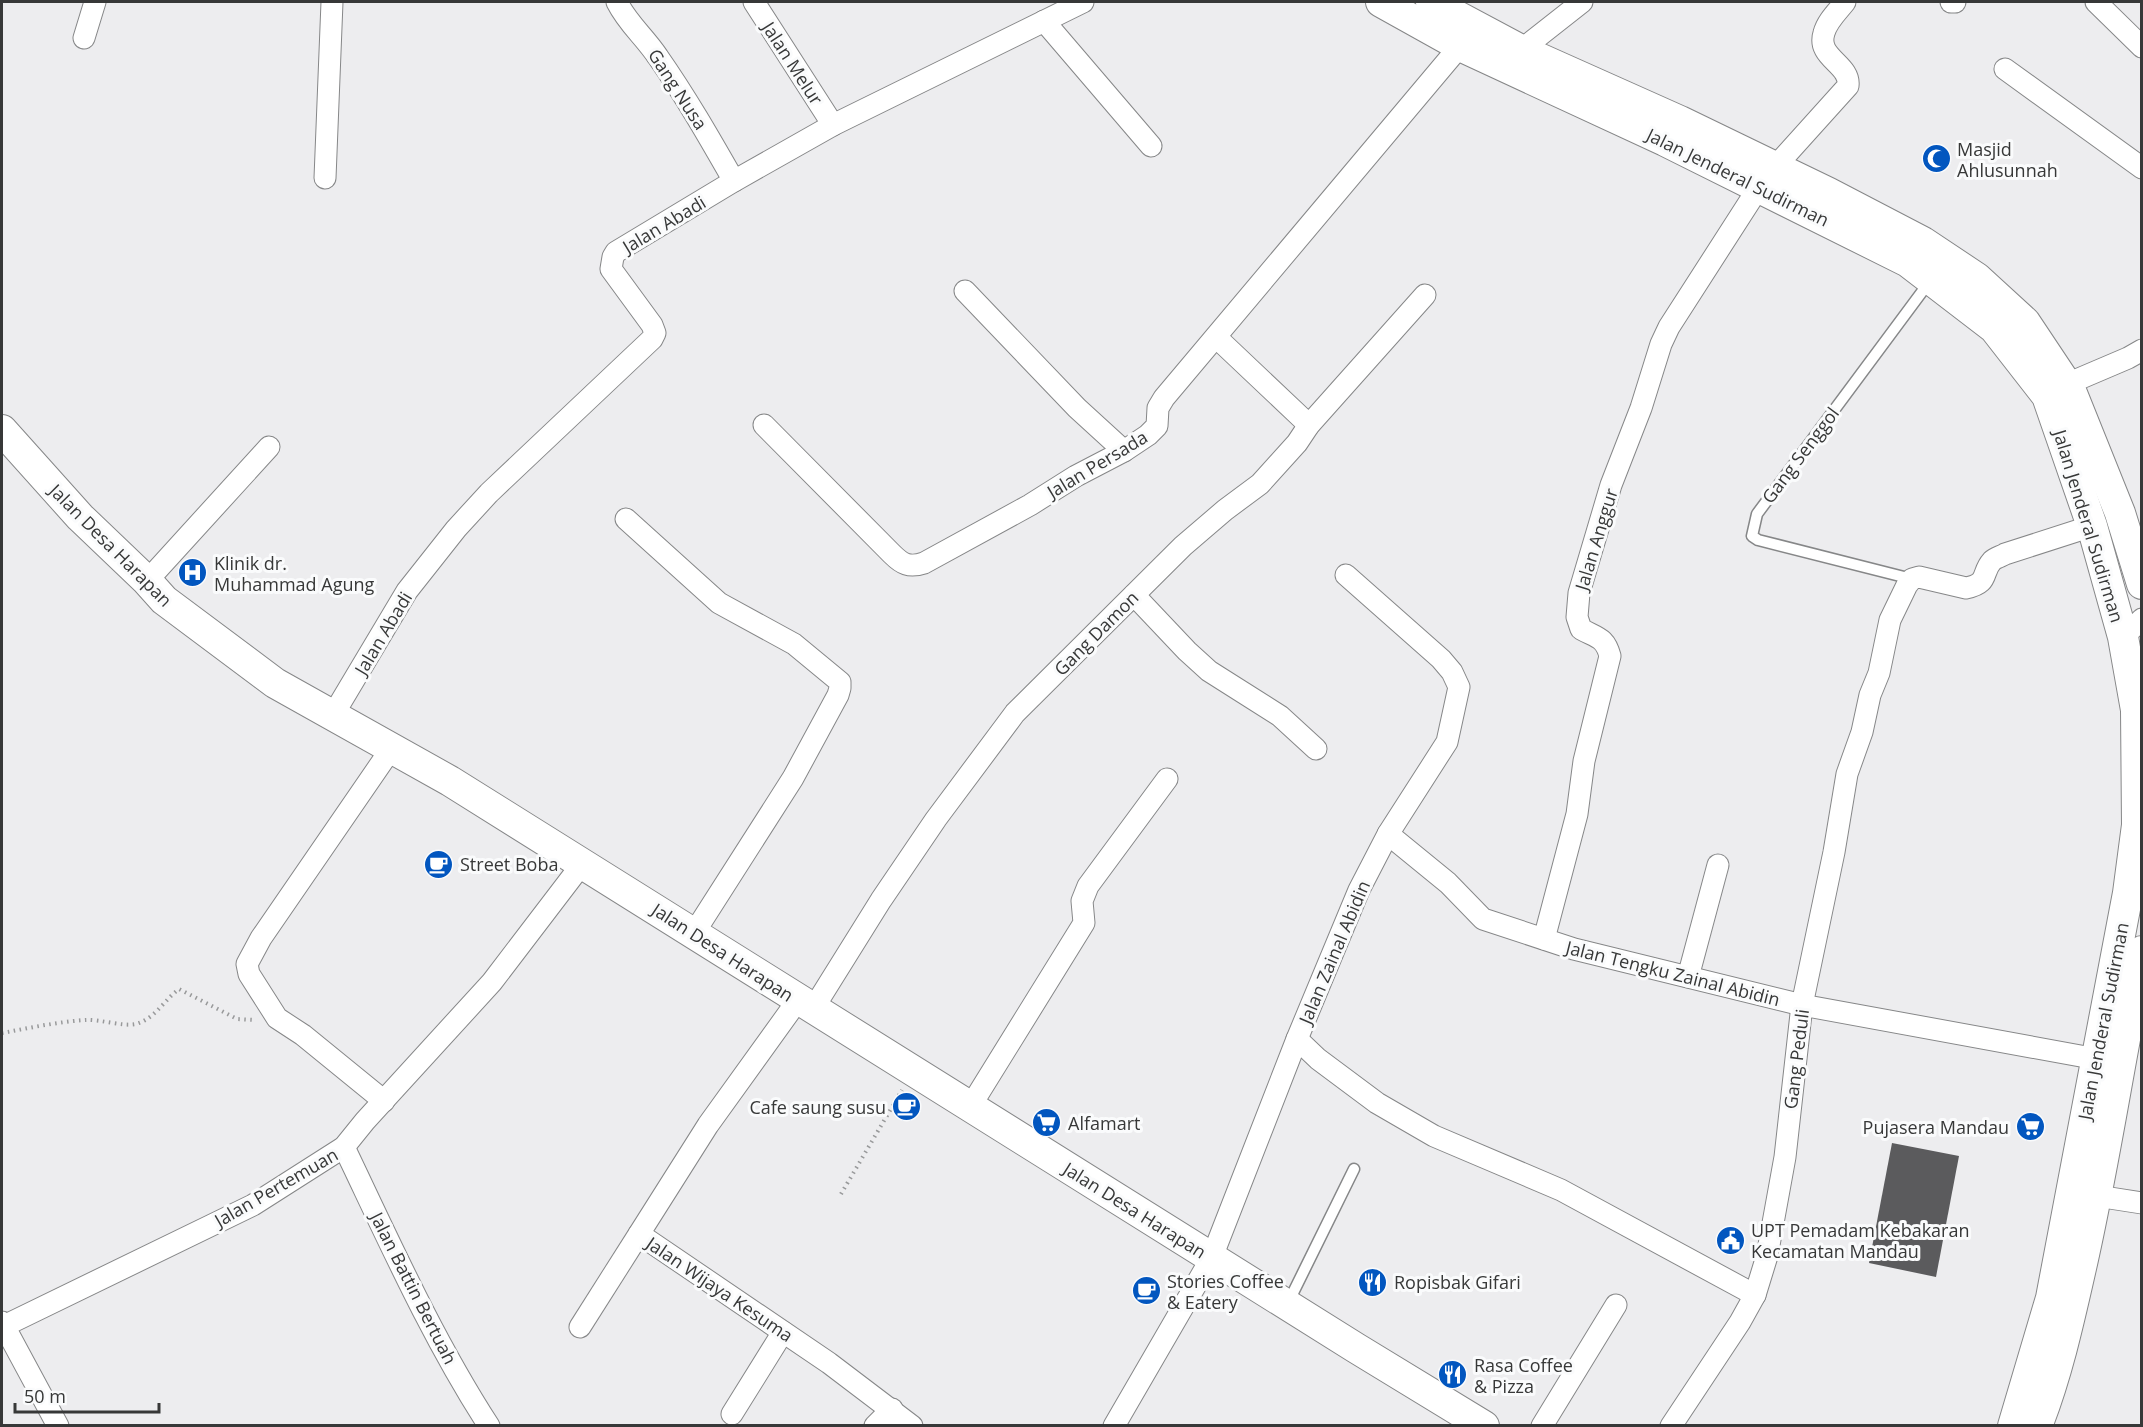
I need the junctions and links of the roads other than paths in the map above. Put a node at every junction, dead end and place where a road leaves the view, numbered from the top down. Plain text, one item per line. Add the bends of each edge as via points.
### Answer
1 (95, 2) edge
2 (332, 2) edge
3 (616, 2) edge
4 (754, 2) edge
5 (1083, 2) edge
6 (1381, 2) edge
7 (1431, 2) edge
8 (1582, 2) edge
9 (1845, 2) edge
10 (2096, 2) edge
11 (1044, 21) junction
12 (84, 38) dead end
13 (1460, 46) junction
14 (2142, 47) edge
15 (1521, 50) junction
16 (2005, 69) dead end
17 (833, 125) junction
18 (1151, 146) dead end
19 (2142, 168) edge
20 (1767, 177) junction
21 (324, 178) dead end
22 (734, 181) junction
23 (1931, 279) junction
24 (965, 291) dead end
25 (1425, 295) dead end
26 (1216, 337) junction
27 (2142, 350) edge
28 (2067, 384) junction
29 (764, 425) dead end
30 (1309, 425) junction
31 (2, 430) edge
32 (269, 447) dead end
33 (1124, 451) junction
34 (626, 519) dead end
35 (2092, 526) junction
36 (1346, 575) dead end
37 (1912, 579) junction
38 (147, 581) junction
39 (2142, 584) edge
40 (1134, 595) junction
41 (2132, 628) edge
42 (333, 716) junction
43 (391, 749) junction
44 (1316, 749) dead end
45 (1167, 779) dead end
46 (1388, 834) junction
47 (582, 864) junction
48 (1718, 865) dead end
49 (694, 933) junction
50 (1544, 939) junction
51 (2142, 951) edge
52 (1688, 977) junction
53 (806, 1004) junction
54 (1802, 1005) junction
55 (1297, 1039) junction
56 (2097, 1059) junction
57 (384, 1101) junction
58 (970, 1107) junction
59 (344, 1147) junction
60 (1354, 1169) dead end
61 (2097, 1196) junction
62 (2142, 1203) edge
63 (639, 1234) junction
64 (1212, 1257) junction
65 (1755, 1295) junction
66 (2062, 1300) junction
67 (1287, 1305) junction
68 (1616, 1305) dead end
69 (3, 1324) edge
70 (580, 1327) dead end
71 (783, 1332) junction
72 (892, 1409) junction
73 (732, 1414) dead end
74 (58, 1425) edge
75 (489, 1425) edge
76 (875, 1425) edge
77 (912, 1425) edge
78 (1114, 1425) edge
79 (1484, 1425) edge
80 (1542, 1425) edge
81 (1671, 1425) edge
82 (2013, 1425) edge
83 (2037, 1425) edge

1 - 12 street
2 - 21 street
3 - 22 street, Gang Nusa via 677,84
4 - 17 street, Jalan Melur
5 - 11 street, Jalan Abadi
6 - 13 street, Jalan Jenderal Sudirman
7 - 15 street, Jalan Jenderal Sudirman
8 - 15 street
9 - 20 street via 1829,22 1823,41 1829,57 1847,76 1848,86
10 - 14 street
11 - 17 street, Jalan Abadi
11 - 18 street
13 - 20 street, Jalan Jenderal Sudirman via 1665,141
13 - 26 street, Jalan Persada
15 - 20 street, Jalan Jenderal Sudirman via 1680,121
16 - 19 street
17 - 22 street, Jalan Abadi
20 - 23 street, Jalan Jenderal Sudirman
20 - 28 street, Jalan Jenderal Sudirman via 1923,242 1977,278 2025,322
20 - 50 street, Jalan Anggur via 1661,344 1611,485 1579,593 1577,617 1581,629 1600,637 1610,656
22 - 42 street, Jalan Abadi via 616,252 611,269 652,325 654,337 456,529 407,591
23 - 35 street, Jalan Jenderal Sudirman via 1994,328 2048,396
23 - 37 lane, Gang Senggol via 1757,514 1752,536
24 - 33 street via 1077,408
25 - 30 street, Gang Damon
26 - 30 street
26 - 33 street, Jalan Persada via 1164,398 1158,408 1156,426
27 - 28 street
28 - 39 street, Jalan Jenderal Sudirman via 2120,513
29 - 33 street, Jalan Persada via 906,565 924,563
30 - 40 street, Gang Damon via 1260,484 1183,546
31 - 38 street, Jalan Desa Harapan via 80,517
32 - 38 street
34 - 49 street via 719,603 794,644 840,682 838,695 793,778
35 - 37 street via 1992,560 1986,577 1966,588 1919,577
35 - 41 street, Jalan Jenderal Sudirman
36 - 46 street, Jalan Zainal Abidin via 1442,659 1459,687 1447,742
37 - 54 street, Gang Peduli via 1890,620 1879,673 1847,774
38 - 42 street, Jalan Desa Harapan via 164,600 275,683
40 - 44 street via 1209,671 1280,716
40 - 53 street, Gang Damon via 1015,713
41 - 56 street, Jalan Jenderal Sudirman via 2137,825
42 - 43 street, Jalan Desa Harapan
43 - 47 street, Jalan Desa Harapan via 450,781
43 - 57 street via 247,964 249,974 277,1018
45 - 58 street via 1088,886 1082,901 1083,923
46 - 50 street, Jalan Tengku Zainal Abidin via 1448,883 1483,919
46 - 55 street, Jalan Zainal Abidin via 1359,890
47 - 49 street, Jalan Desa Harapan
47 - 57 street, Jalan Pertemuan via 492,982
48 - 52 street
49 - 53 street, Jalan Desa Harapan
50 - 52 street, Jalan Tengku Zainal Abidin
51 - 61 street, Jalan Jenderal Sudirman
52 - 54 street, Jalan Tengku Zainal Abidin
53 - 58 street, Jalan Desa Harapan
53 - 63 street, Jalan Wijaya Kesuma via 708,1125
54 - 56 street, Jalan Tengku Zainal Abidin
54 - 65 street, Gang Peduli via 1785,1157 1767,1256
55 - 64 street, Jalan Zainal Abidin
55 - 65 street via 1377,1102 1434,1136 1561,1190
56 - 66 street, Jalan Jenderal Sudirman
57 - 59 street, Jalan Pertemuan
58 - 64 street, Jalan Desa Harapan
59 - 69 street, Jalan Pertemuan via 253,1205
59 - 75 street, Jalan Battin Bertuah via 414,1293
60 - 67 lane
61 - 62 street
61 - 66 street, Jalan Jenderal Sudirman
63 - 70 street
63 - 71 street, Jalan Wijaya Kesuma
64 - 67 street, Jalan Desa Harapan
64 - 78 street, Jalan Zainal Abidin
65 - 81 street, Gang Peduli
66 - 82 street, Jalan Jenderal Sudirman
66 - 83 street, Jalan Jenderal Sudirman via 2049,1395
67 - 79 street, Jalan Desa Harapan
68 - 80 street
69 - 74 street
71 - 72 street, Jalan Wijaya Kesuma
71 - 73 street
72 - 76 street
72 - 77 street, Jalan Wijaya Kesuma

